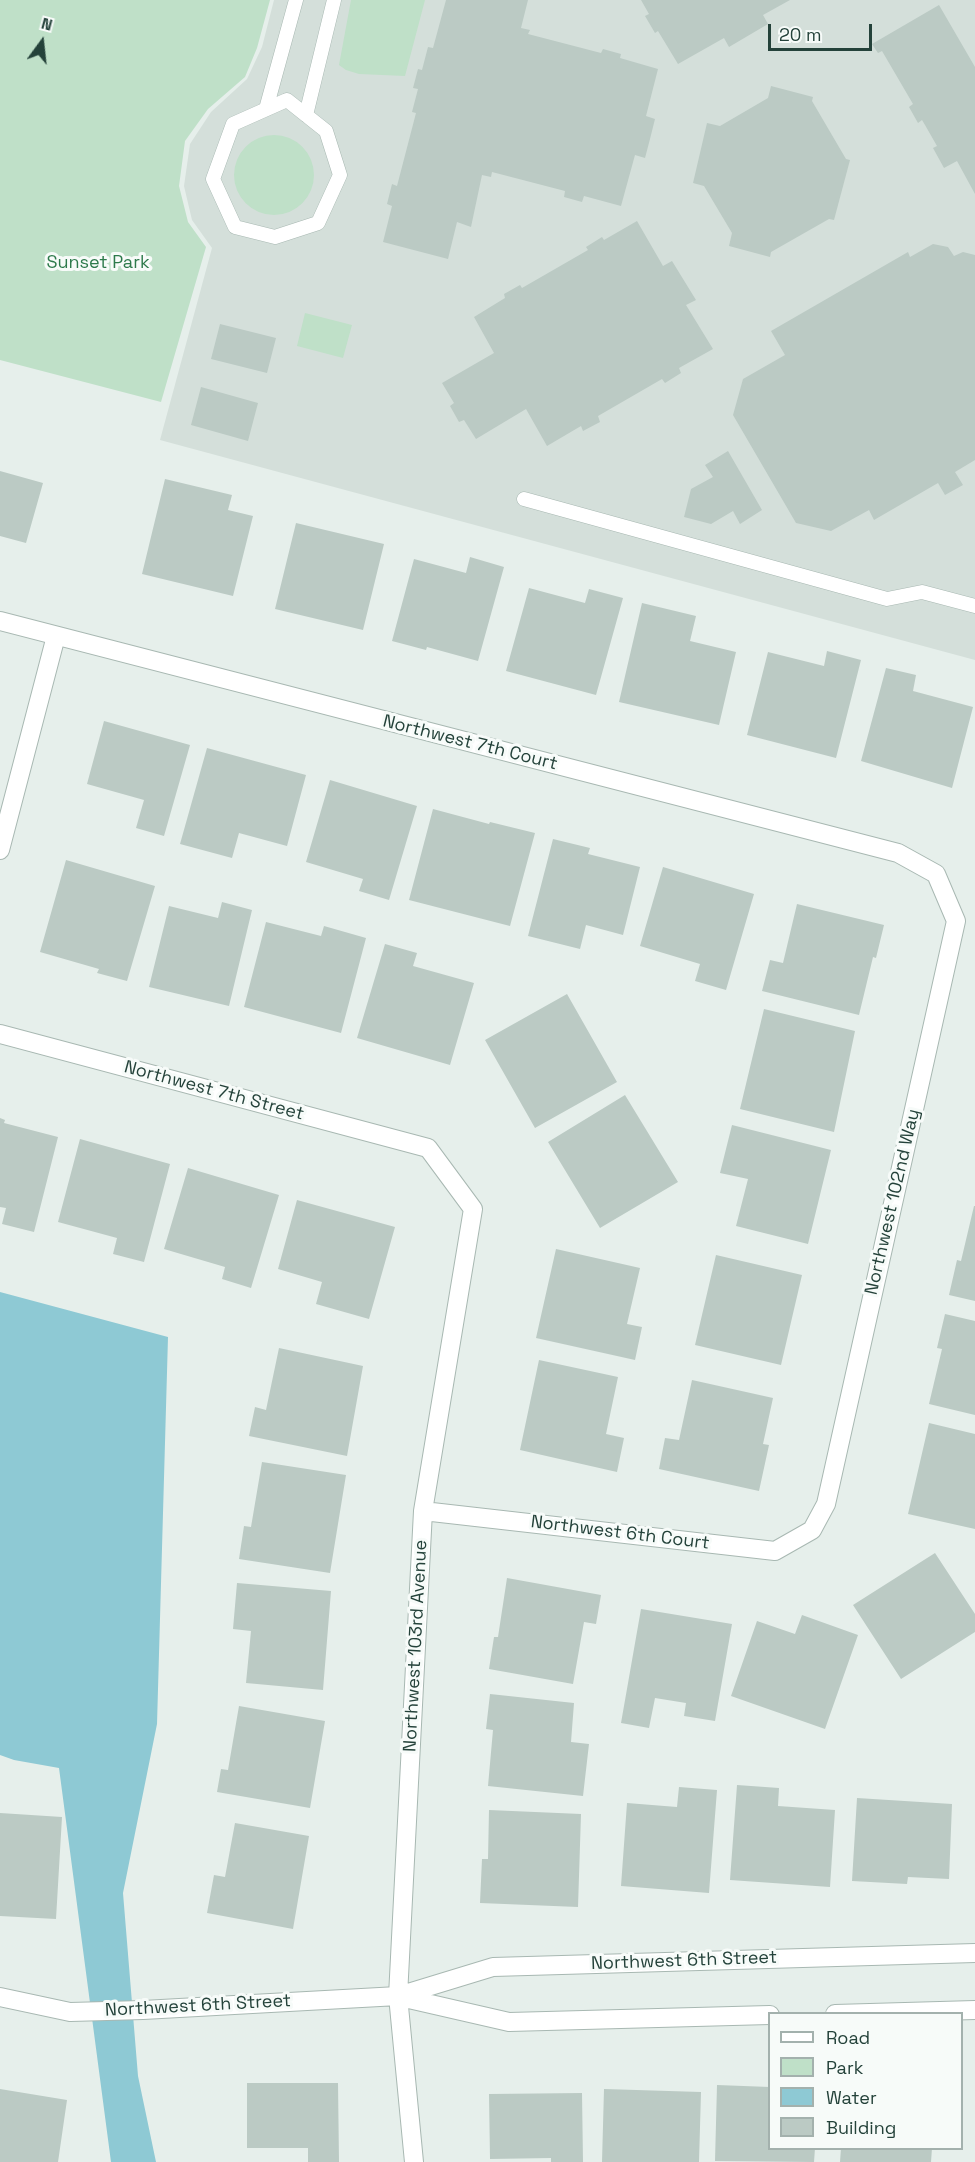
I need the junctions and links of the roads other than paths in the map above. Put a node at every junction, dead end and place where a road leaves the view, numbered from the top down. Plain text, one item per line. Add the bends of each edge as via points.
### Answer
1 (296, 0) edge
2 (334, 0) edge
3 (266, 109) junction
4 (306, 115) junction
5 (524, 499) dead end
6 (975, 606) edge
7 (0, 621) edge
8 (56, 636) junction
9 (0, 850) edge
10 (936, 874) joint
11 (0, 1034) edge
12 (428, 1148) joint
13 (423, 1511) junction
14 (812, 1530) joint
15 (975, 1953) edge
16 (398, 1996) junction
17 (0, 1997) edge
18 (975, 2010) edge
19 (882, 2012) edge
20 (768, 2015) edge
21 (414, 2162) edge

1 - 3 lane
2 - 4 lane
3 - 4 lane via 287,100
3 - 4 lane via 233,124 213,179 235,227 275,237 318,223 340,175 326,131
5 - 6 lane via 887,599 922,592
7 - 8 street, Northwest 7th Court
8 - 9 street
8 - 10 street, Northwest 7th Court via 898,854
10 - 14 street, Northwest 102nd Way via 956,921 826,1504
11 - 12 street, Northwest 7th Street
12 - 13 street, Northwest 103rd Avenue via 473,1209
13 - 14 street, Northwest 6th Court via 775,1551
13 - 16 street, Northwest 103rd Avenue
15 - 16 street, Northwest 6th Street via 494,1967
16 - 17 street, Northwest 6th Street via 70,2012
16 - 20 street, Northwest 6th Street via 509,2022
16 - 21 street, Northwest 103rd Avenue
18 - 19 street

